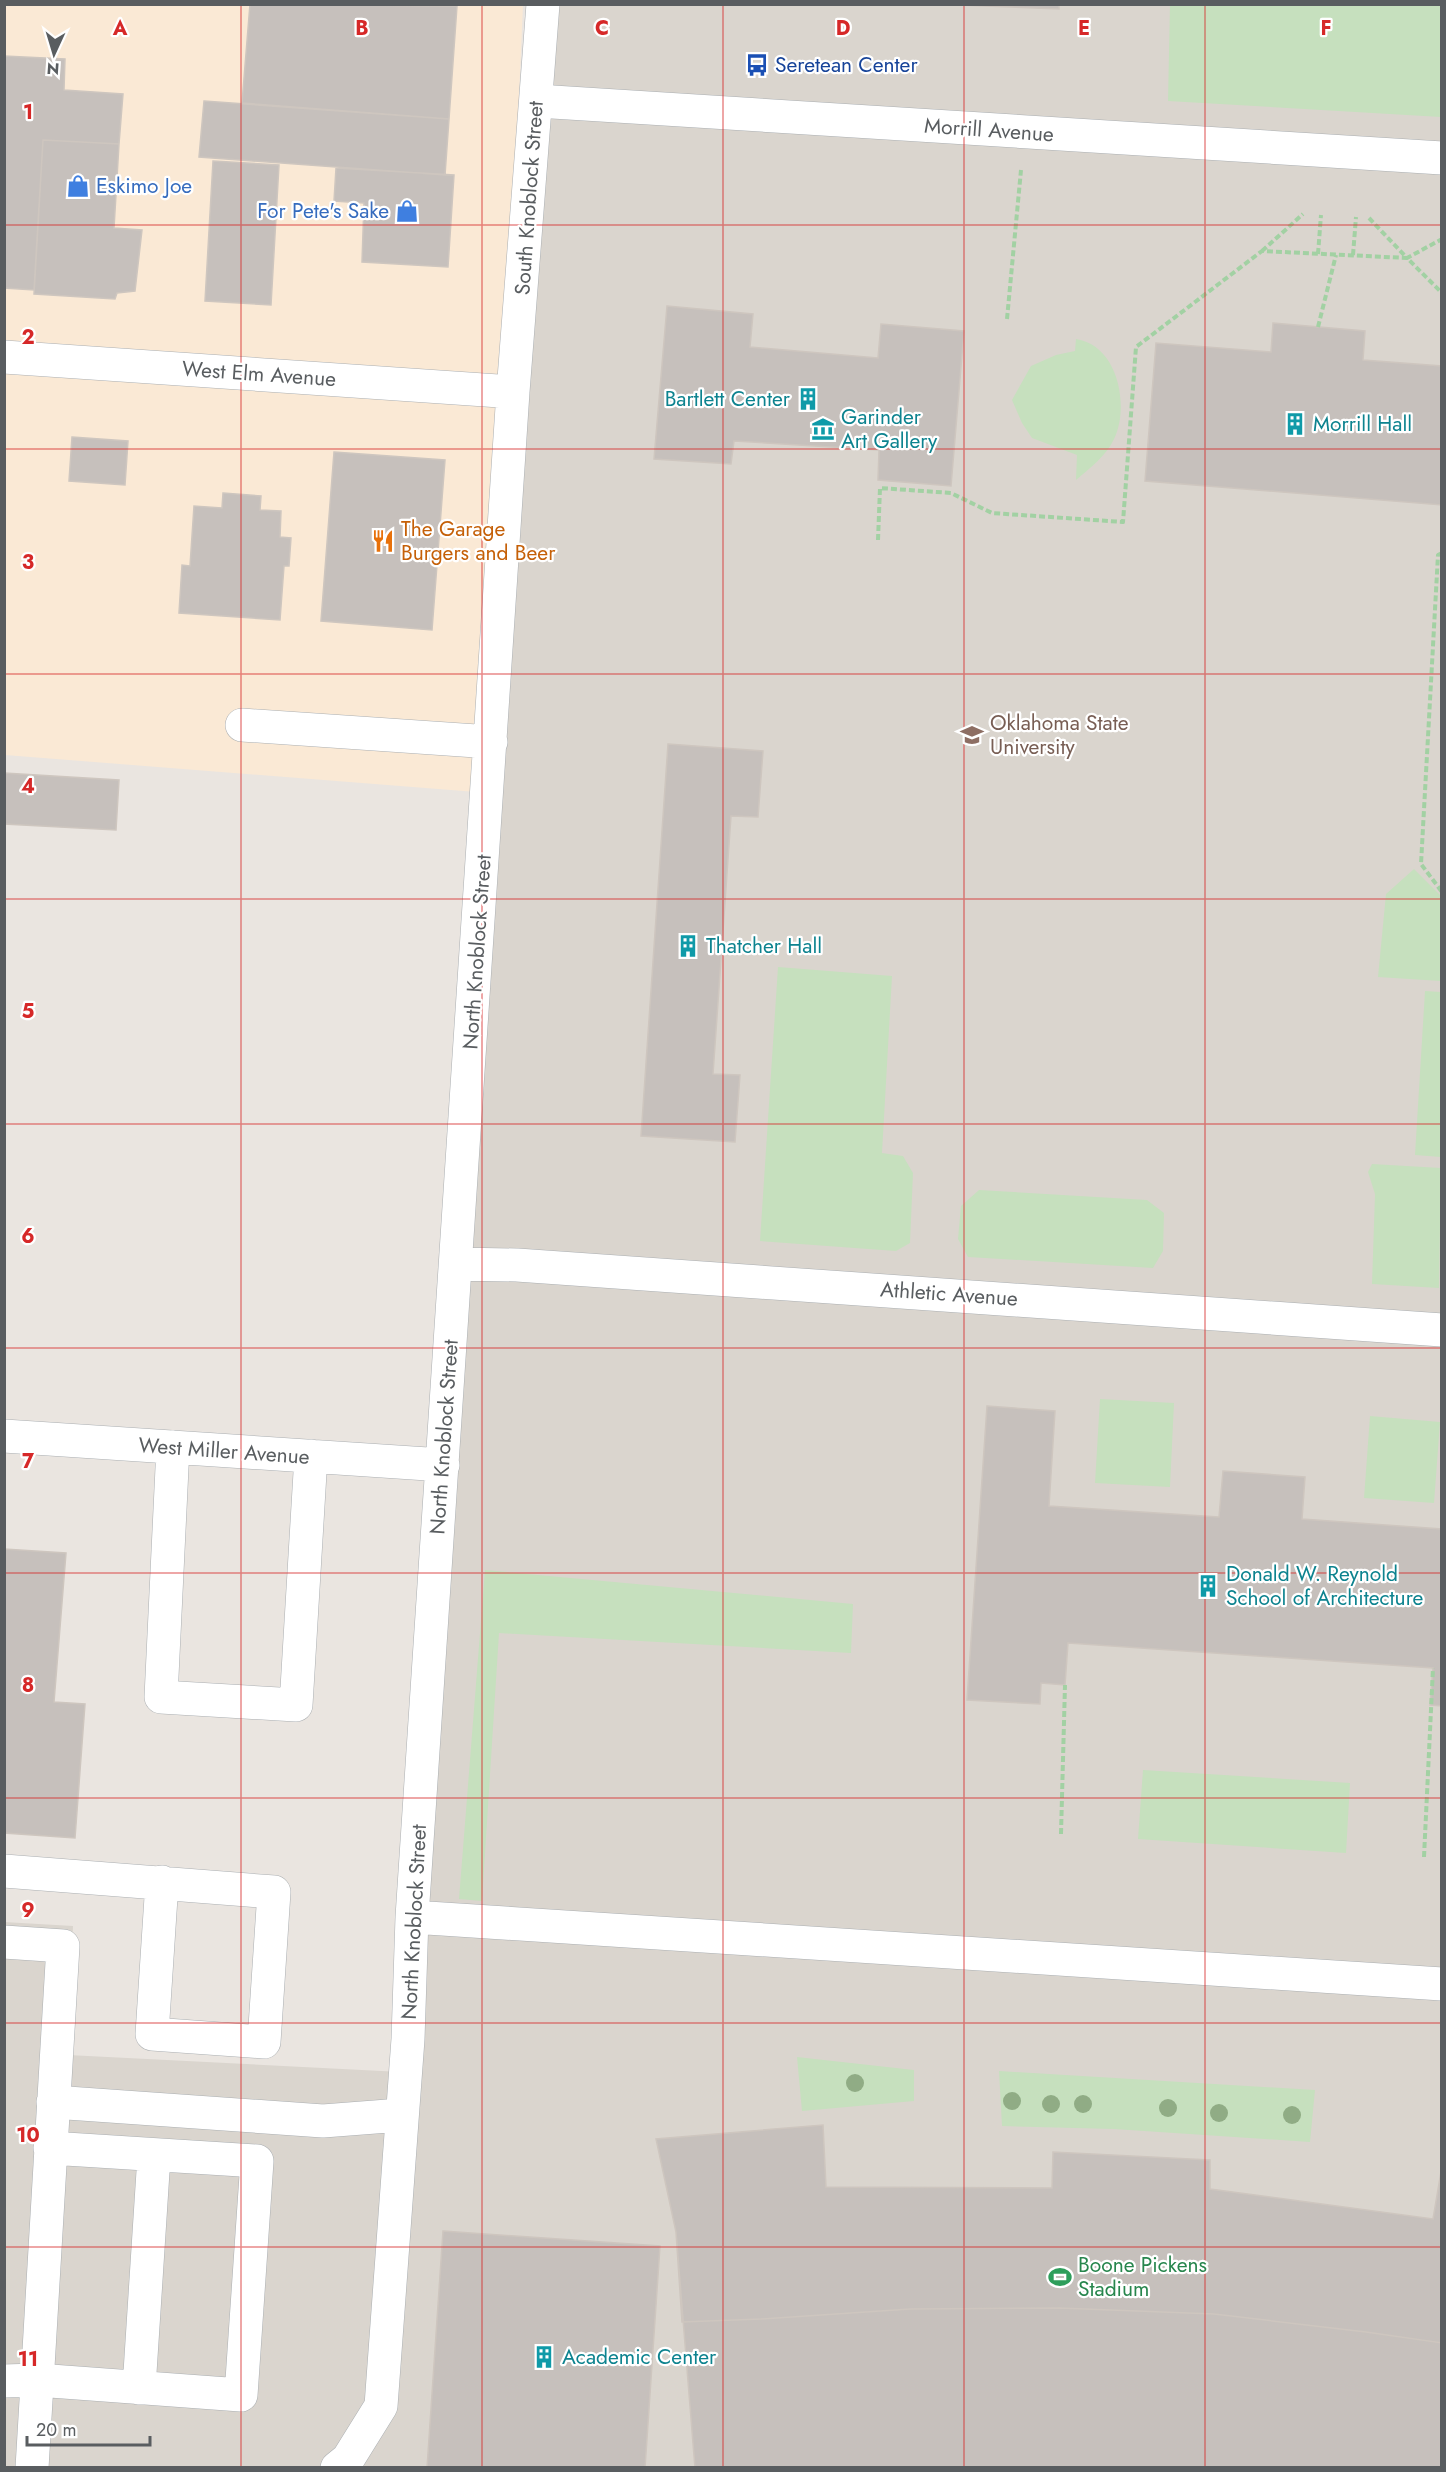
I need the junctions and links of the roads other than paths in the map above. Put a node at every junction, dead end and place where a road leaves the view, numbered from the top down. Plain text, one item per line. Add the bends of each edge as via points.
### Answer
1 (543, 4) edge
2 (537, 101) junction
3 (1442, 158) edge
4 (4, 357) edge
5 (513, 392) junction
6 (242, 725) dead end
7 (491, 742) junction
8 (456, 1264) junction
9 (1442, 1330) edge
10 (4, 1436) edge
11 (173, 1448) junction
12 (311, 1456) junction
13 (443, 1465) junction
14 (4, 1871) edge
15 (162, 1882) junction
16 (412, 1917) junction
17 (4, 1942) edge
18 (1442, 1984) edge
19 (53, 2102) junction
20 (401, 2115) junction
21 (50, 2148) junction
22 (154, 2156) junction
23 (38, 2380) junction
24 (4, 2381) edge
25 (139, 2388) junction
26 (32, 2468) edge
27 (337, 2468) edge

1 - 2 street, South Knoblock Street
2 - 3 street, Morrill Avenue
2 - 5 street, South Knoblock Street
4 - 5 street, West Elm Avenue
5 - 7 street, North Knoblock Street
6 - 7 street
7 - 8 street, North Knoblock Street
8 - 9 street, Athletic Avenue via 517,1264
8 - 13 street, North Knoblock Street
10 - 11 street, West Miller Avenue
11 - 12 street, West Miller Avenue
11 - 12 street via 160,1698 296,1705
12 - 13 street, West Miller Avenue
13 - 16 street, North Knoblock Street
14 - 15 street
15 - 15 street via 152,2034 264,2042 274,1892
16 - 18 street
16 - 20 street, North Knoblock Street
17 - 19 street via 63,1946
19 - 20 street via 323,2121
19 - 21 street
20 - 27 street, North Knoblock Street via 381,2406 348,2459
21 - 22 street
21 - 23 street
22 - 25 street
22 - 25 street via 257,2161 241,2395
23 - 24 street
23 - 25 street
23 - 26 street

